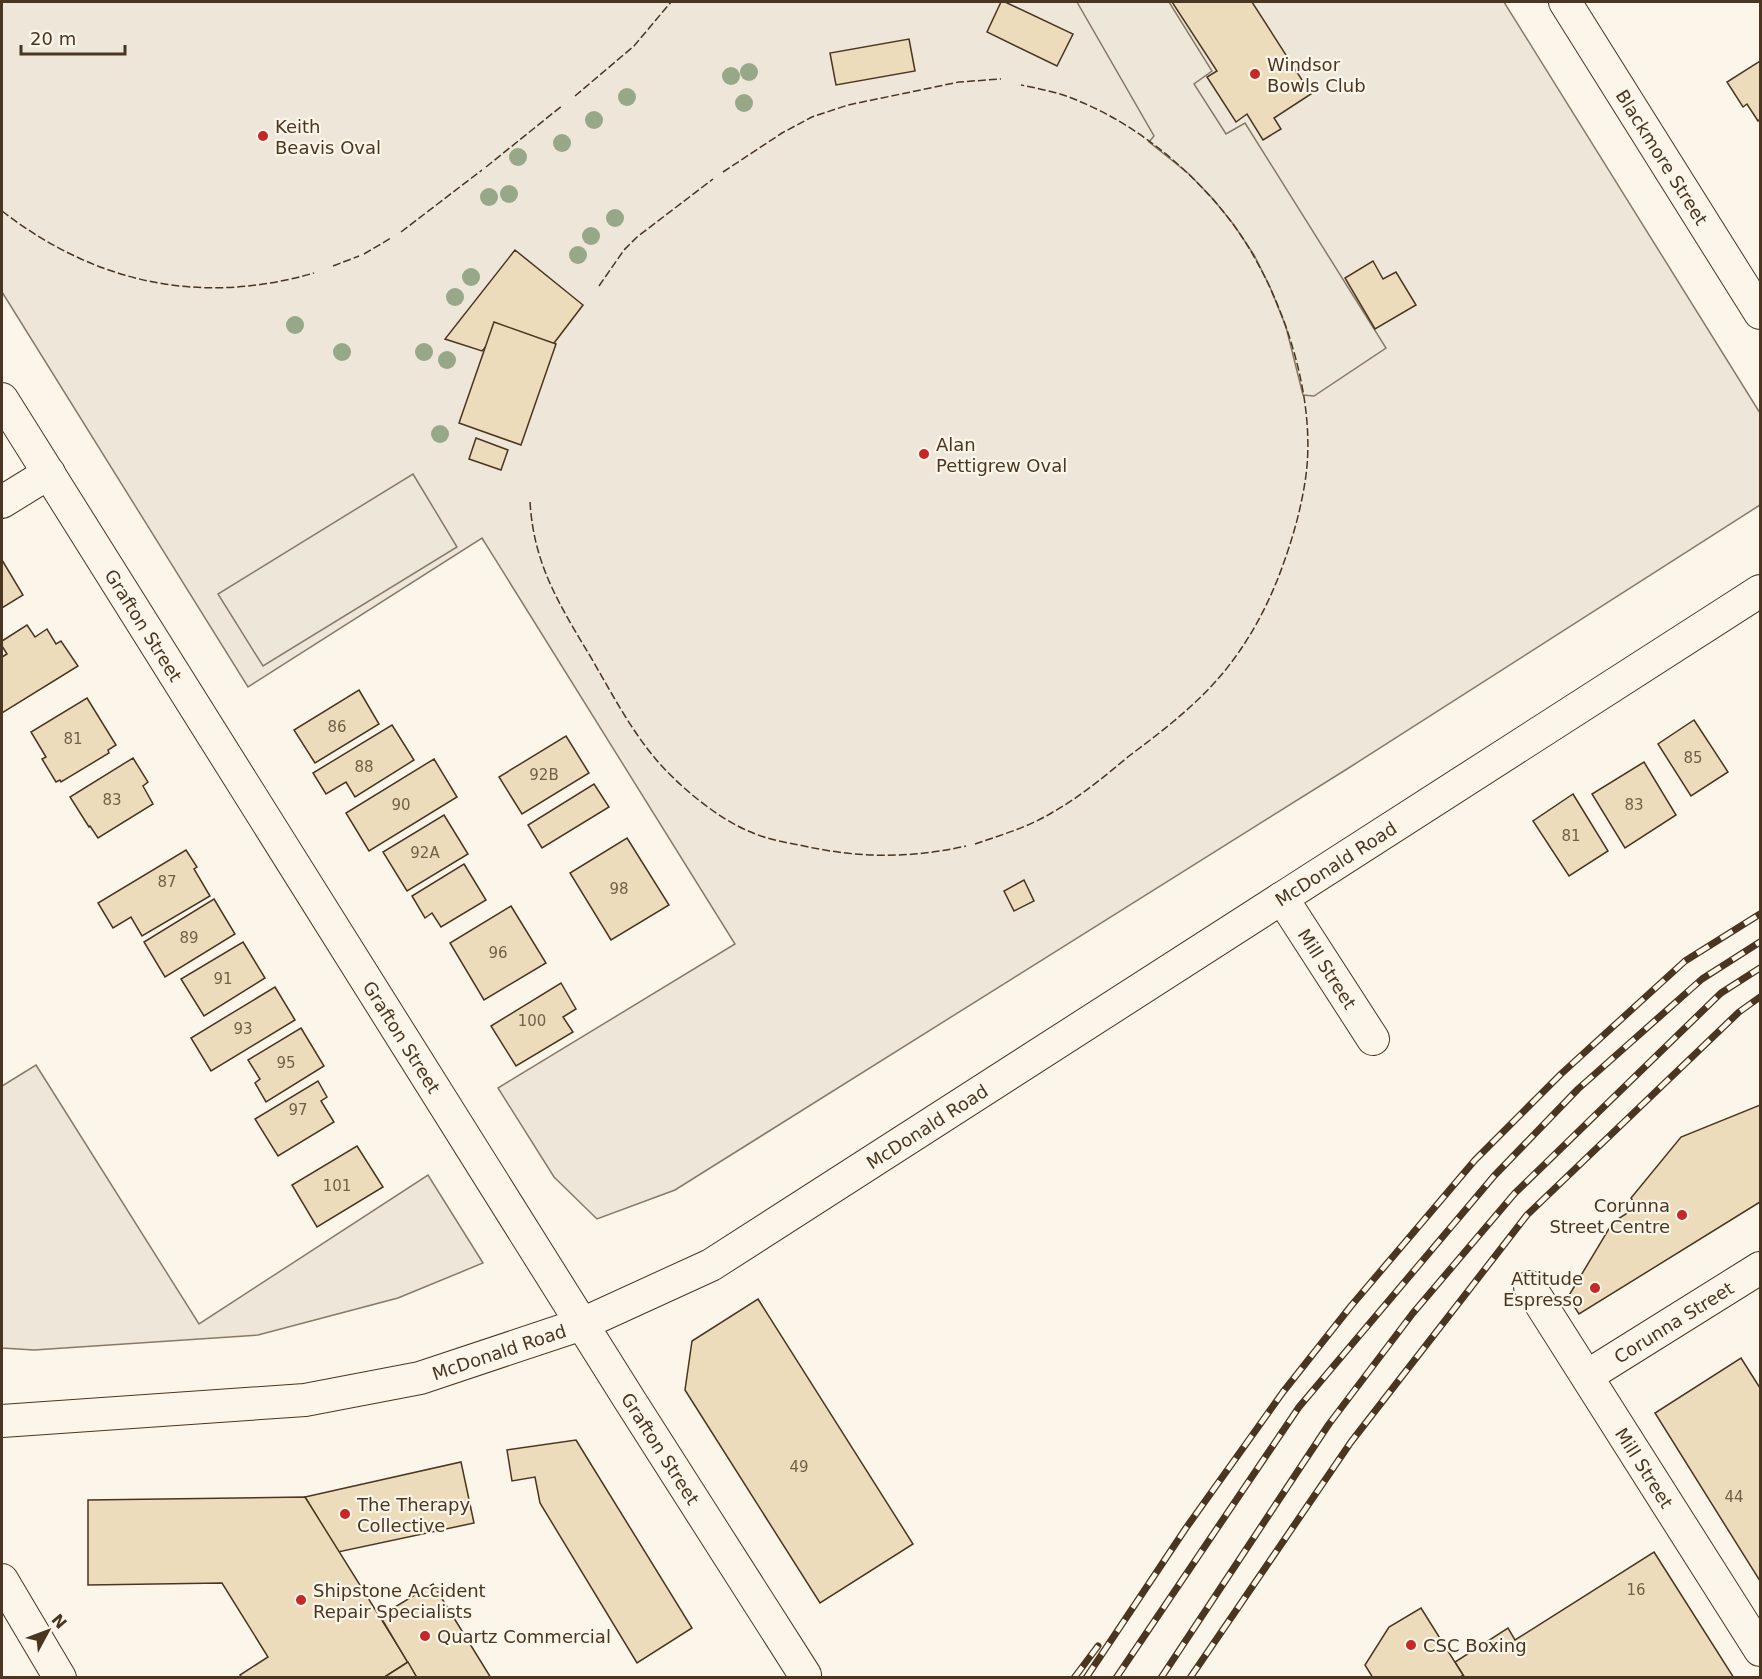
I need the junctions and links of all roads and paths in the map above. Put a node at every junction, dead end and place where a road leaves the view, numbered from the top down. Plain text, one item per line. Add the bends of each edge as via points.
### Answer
1 (1565, 2) edge
2 (1761, 313) edge
3 (2, 399) edge
4 (49, 473) junction
5 (2, 502) edge
6 (1761, 591) edge
7 (1282, 898) junction
8 (1373, 1039) dead end
9 (1761, 1268) edge
10 (1530, 1287) dead end
11 (582, 1324) junction
12 (1587, 1376) junction
13 (2, 1420) edge
14 (2, 1580) edge
15 (1761, 1650) edge
16 (805, 1675) dead end
17 (60, 1677) edge

1 - 2 street, Blackmore Street
3 - 4 street, Grafton Street
4 - 5 street
4 - 11 street, Grafton Street
6 - 7 street, McDonald Road
7 - 8 street, Mill Street
7 - 11 street, McDonald Road via 711,1265
9 - 12 street, Corunna Street
10 - 12 street, Mill Street
11 - 13 street, McDonald Road via 420,1378 305,1400
11 - 16 street, Grafton Street
12 - 15 street, Mill Street
14 - 17 street

